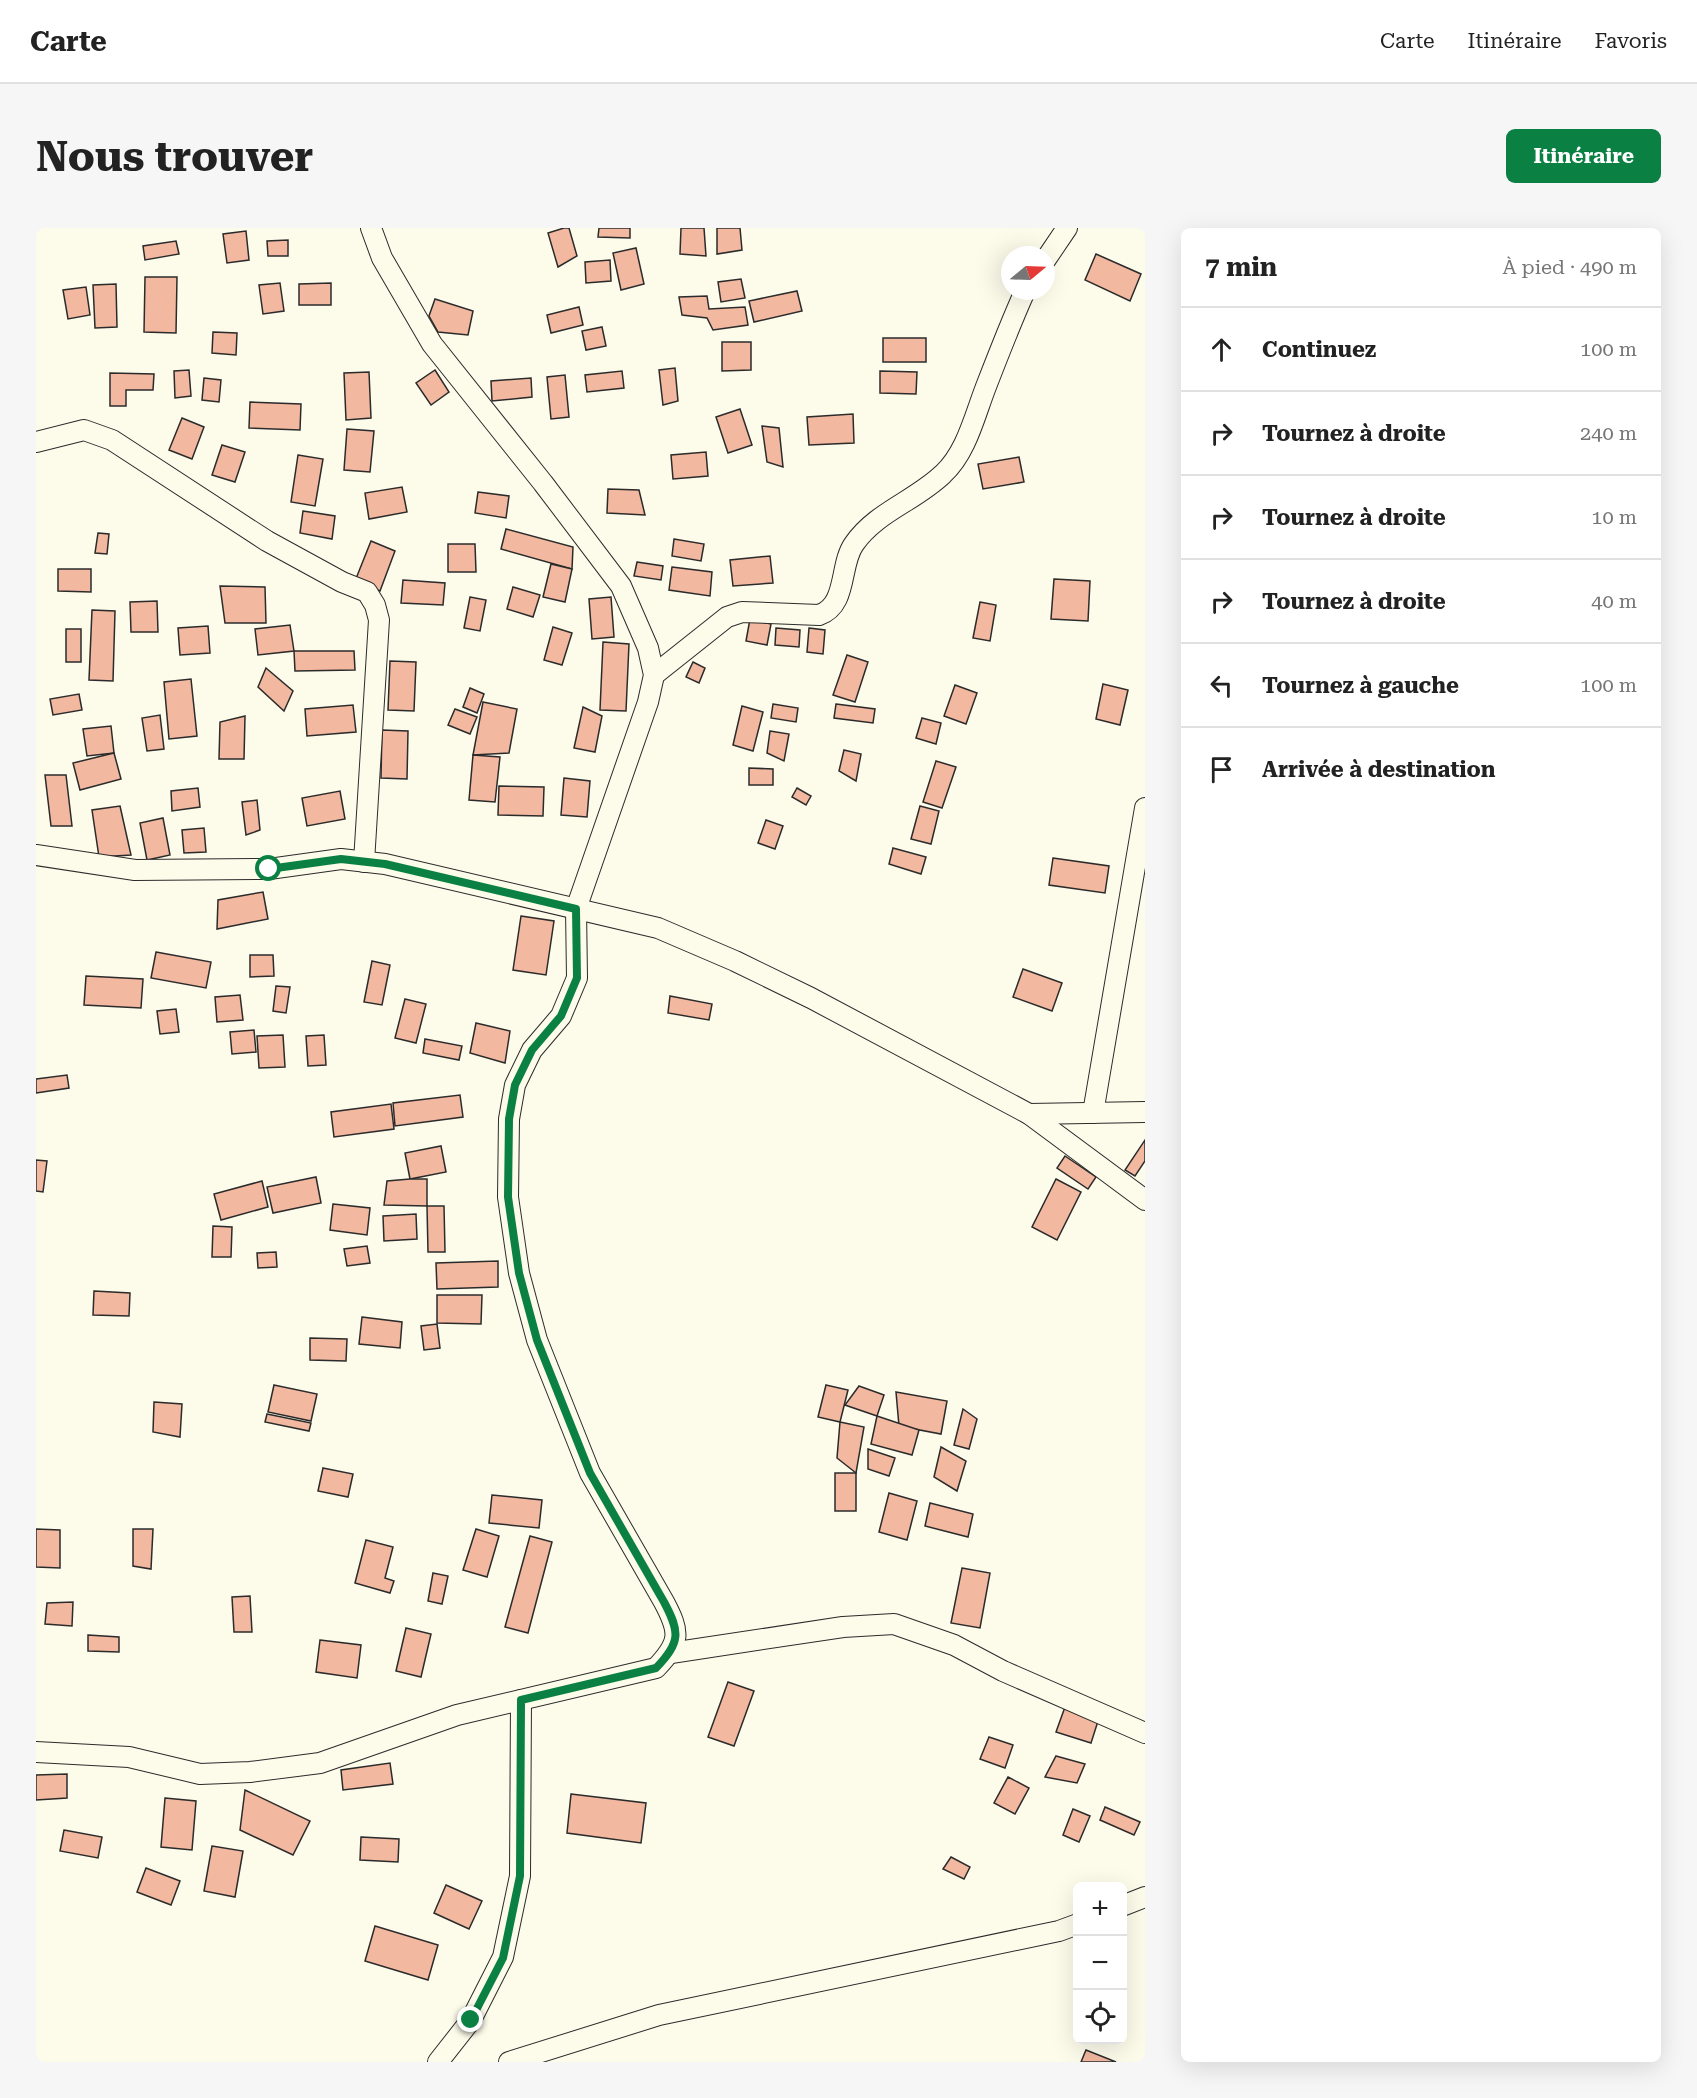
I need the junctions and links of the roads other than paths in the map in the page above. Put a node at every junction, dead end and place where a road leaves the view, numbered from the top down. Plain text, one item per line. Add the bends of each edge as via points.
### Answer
1 (371, 228) edge
2 (1067, 228) edge
3 (1055, 246) edge
4 (1021, 300) edge
5 (36, 442) edge
6 (654, 675) junction
7 (1145, 808) edge
8 (36, 855) edge
9 (364, 862) junction
10 (576, 909) junction
11 (1145, 1112) edge
12 (1093, 1113) junction
13 (1029, 1114) junction
14 (1145, 1200) edge
15 (671, 1653) junction
16 (521, 1700) junction
17 (1145, 1733) edge
18 (36, 1752) edge
19 (1145, 1897) edge
20 (1127, 1904) edge
21 (1073, 1926) edge
22 (438, 2062) edge
23 (509, 2062) edge

1 - 6 street via 382,258 432,344 621,586 648,648
2 - 3 street
4 - 6 street via 962,450 944,474 863,531 849,551 840,589 828,612 742,612 727,617
5 - 9 street via 84,430 112,440 267,541 367,592 379,620
6 - 10 street
7 - 12 street
8 - 9 street via 135,870 269,869 341,859
9 - 10 street
10 - 13 street via 658,928 735,961
10 - 15 street via 577,978 561,1016 532,1050 515,1085 509,1119 510,1208 519,1273 537,1340 590,1473 671,1617 676,1634
11 - 12 street
12 - 13 street
13 - 14 street
15 - 16 street via 656,1668
15 - 17 street via 843,1627 894,1624 954,1645 1003,1671
16 - 18 street via 457,1715 320,1763 250,1772 200,1774 129,1757
16 - 22 street via 520,1876 503,1958 471,2020
19 - 20 street
21 - 23 street via 659,2015

